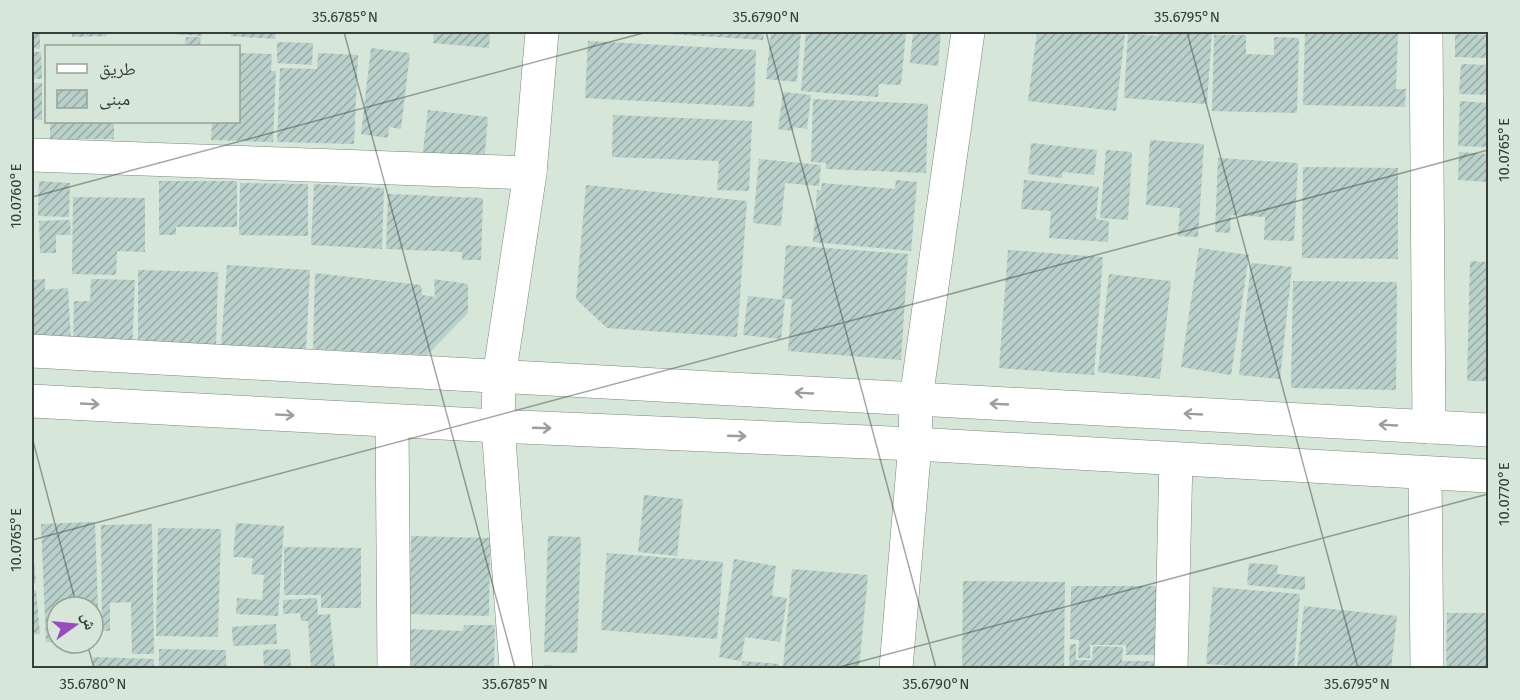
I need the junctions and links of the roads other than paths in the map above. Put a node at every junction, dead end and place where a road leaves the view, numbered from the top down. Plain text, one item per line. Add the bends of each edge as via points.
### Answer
1 (542, 32) edge
2 (968, 32) edge
3 (1426, 32) edge
4 (32, 155) edge
5 (530, 173) junction
6 (32, 351) edge
7 (499, 376) junction
8 (916, 399) junction
9 (32, 401) edge
10 (392, 421) junction
11 (498, 426) junction
12 (1429, 427) junction
13 (1488, 430) edge
14 (915, 444) junction
15 (1176, 459) junction
16 (1425, 473) junction
17 (1488, 476) edge
18 (394, 669) edge
19 (516, 669) edge
20 (896, 669) edge
21 (1171, 669) edge
22 (1427, 669) edge

1 - 5 street
2 - 8 street
3 - 12 street
4 - 5 street
5 - 7 street
6 - 7 street
8 -> 7 street
7 - 11 street
12 -> 8 street
8 - 14 street
9 -> 10 street
10 - 11 street
10 - 18 street
11 -> 14 street
11 - 19 street
12 - 13 street
14 - 15 street
14 - 20 street
15 - 16 street
15 - 21 street
16 - 17 street
16 - 22 street

